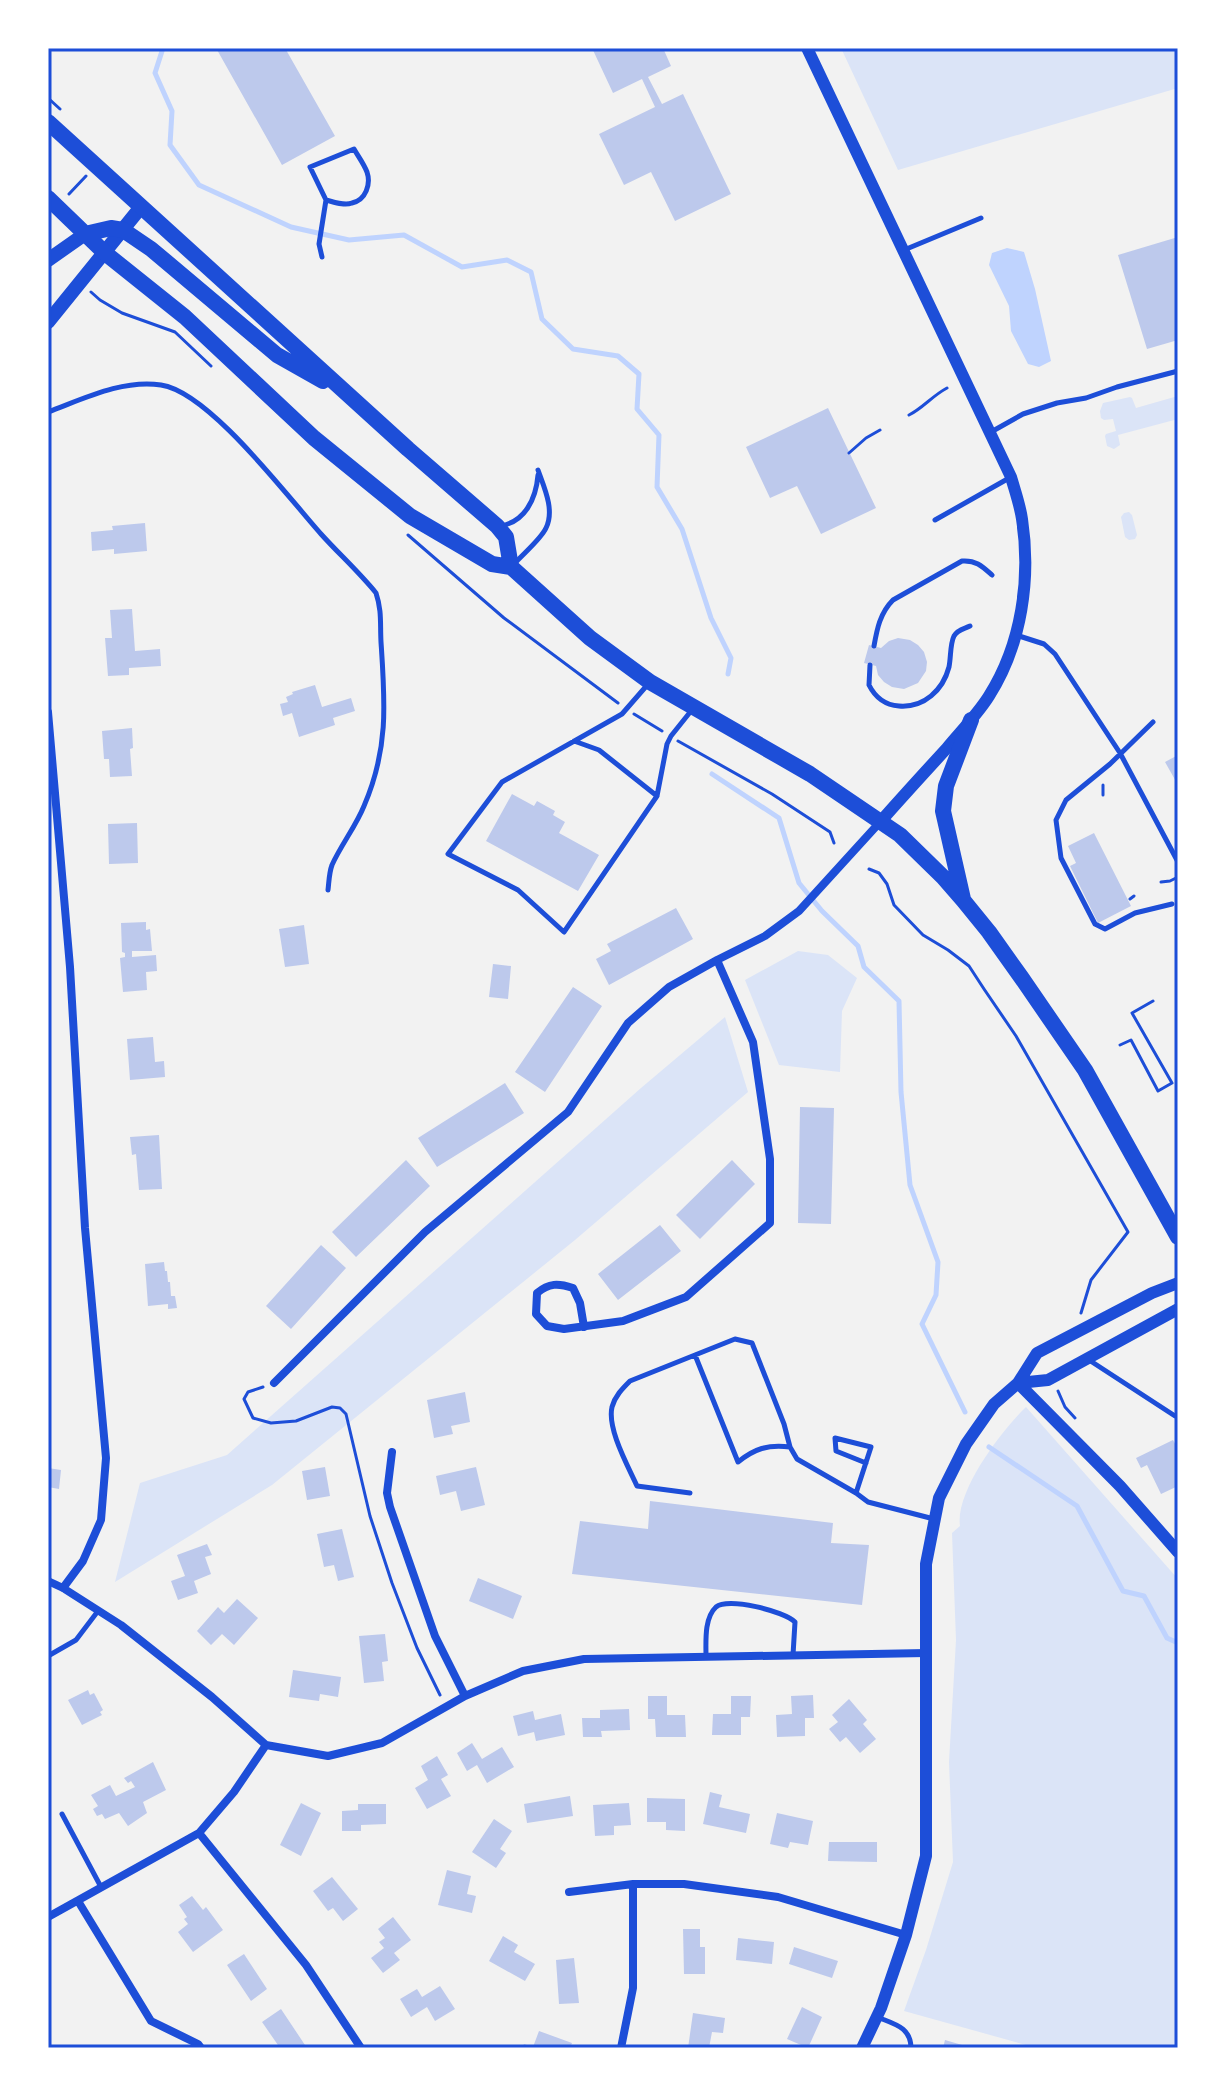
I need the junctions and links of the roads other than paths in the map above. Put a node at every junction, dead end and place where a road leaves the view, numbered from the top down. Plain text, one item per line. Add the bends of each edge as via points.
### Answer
1 (807, 48) edge
2 (48, 122) edge
3 (48, 198) edge
4 (326, 200) junction
5 (141, 207) junction
6 (981, 218) dead end
7 (123, 230) junction
8 (85, 234) junction
9 (903, 250) junction
10 (105, 253) junction
11 (322, 257) dead end
12 (48, 260) edge
13 (48, 322) edge
14 (1178, 371) edge
15 (352, 398) junction
16 (48, 412) edge
17 (990, 432) junction
18 (1011, 477) junction
19 (935, 520) dead end
20 (497, 526) junction
21 (511, 567) junction
22 (992, 575) dead end
23 (970, 626) dead end
24 (1016, 635) junction
25 (874, 646) dead end
26 (870, 665) dead end
27 (650, 682) junction
28 (694, 708) junction
29 (48, 712) edge
30 (971, 720) junction
31 (1153, 722) dead end
32 (574, 741) junction
33 (1120, 753) junction
34 (657, 796) junction
35 (881, 821) junction
36 (1178, 862) edge
37 (328, 890) dead end
38 (963, 900) junction
39 (1172, 904) dead end
40 (717, 960) junction
41 (1178, 1237) edge
42 (1178, 1283) edge
43 (1178, 1309) edge
44 (584, 1327) junction
45 (695, 1355) junction
46 (1088, 1359) junction
47 (274, 1383) road end
48 (1018, 1383) junction
49 (1177, 1417) edge
50 (790, 1447) junction
51 (392, 1452) dead end
52 (866, 1463) junction
53 (690, 1493) dead end
54 (856, 1493) junction
55 (935, 1519) junction
56 (1178, 1551) edge
57 (48, 1581) edge
58 (63, 1588) junction
59 (98, 1610) junction
60 (926, 1653) junction
61 (793, 1655) junction
62 (48, 1656) edge
63 (706, 1657) junction
64 (465, 1696) junction
65 (266, 1745) junction
66 (62, 1814) dead end
67 (199, 1833) junction
68 (633, 1884) junction
69 (102, 1888) junction
70 (569, 1892) dead end
71 (78, 1901) junction
72 (48, 1917) edge
73 (906, 1935) junction
74 (877, 2017) junction
75 (201, 2048) edge
76 (361, 2048) edge
77 (621, 2048) edge
78 (862, 2048) edge
79 (911, 2048) edge

1 - 9 street
2 - 5 main road
3 - 8 main road
4 - 4 lane via 310,167 354,149 368,174 364,196 355,203
4 - 11 lane
5 - 7 main road
5 - 15 main road
6 - 9 lane
7 - 8 main road
7 - 10 main road
7 - 15 main road via 277,355
8 - 10 main road
8 - 12 main road
9 - 17 street
10 - 13 main road
10 - 21 main road via 410,516 492,564
14 - 17 lane via 1023,414
15 - 20 main road
16 - 37 lane via 122,386 177,389 236,438 376,593 385,692 380,759 363,808 331,867
17 - 18 street
18 - 19 lane
18 - 24 street via 1026,555
20 - 21 main road via 506,537
20 - 21 lane via 529,509 538,470 547,494 546,529
21 - 27 main road via 590,638
22 - 25 lane via 981,565 962,561 893,600 880,618
23 - 26 lane via 953,638 948,669 937,692 914,705 879,699 869,685
24 - 30 street via 995,685
24 - 33 lane via 1044,644 1055,654
27 - 28 main road
27 - 32 lane via 627,710
28 - 34 lane via 667,744
28 - 35 main road
29 - 58 street via 106,1458 101,1520 83,1561
30 - 35 street
30 - 38 main road via 946,786 943,811
31 - 33 lane
32 - 34 lane via 599,750
32 - 34 lane via 502,782 448,854 518,890 564,932
33 - 36 lane
33 - 39 lane via 1066,800 1056,820 1061,858 1095,924 1105,929 1135,913
35 - 38 main road
35 - 40 street via 799,911 765,936
38 - 41 main road via 1085,1070
40 - 44 street via 753,1042 770,1159 770,1223 686,1297 623,1321
40 - 47 street via 669,987 628,1023 568,1112 425,1232
42 - 48 street via 1037,1353
43 - 46 street
44 - 44 street via 547,1326 536,1314 537,1293 547,1285 573,1288
45 - 50 lane via 735,1339 752,1343
45 - 50 lane via 738,1462 763,1447
45 - 53 lane via 630,1381 611,1409 614,1431 637,1486
46 - 48 street via 1048,1380
46 - 49 lane
48 - 55 street via 994,1404 966,1444 939,1498
48 - 56 street
50 - 54 lane via 797,1459
51 - 64 street via 390,1507 435,1636
52 - 52 lane via 871,1447 835,1438 836,1451
52 - 54 lane
54 - 55 lane via 868,1502
55 - 60 street via 926,1564
57 - 58 street
58 - 59 street
59 - 62 lane via 76,1640
59 - 65 street
60 - 61 street
60 - 73 street via 926,1856
61 - 63 street
61 - 63 lane via 795,1622 790,1616 728,1603 710,1617
63 - 64 street via 584,1659 523,1671
64 - 65 street via 382,1743 328,1756
65 - 67 street
66 - 69 lane
67 - 69 street
67 - 76 street via 306,1965
68 - 70 street
68 - 73 street via 684,1884 778,1897
68 - 77 street via 633,1988
69 - 71 street
71 - 72 street
71 - 75 street via 151,2021
73 - 74 street
74 - 78 street
74 - 79 lane via 906,2031

